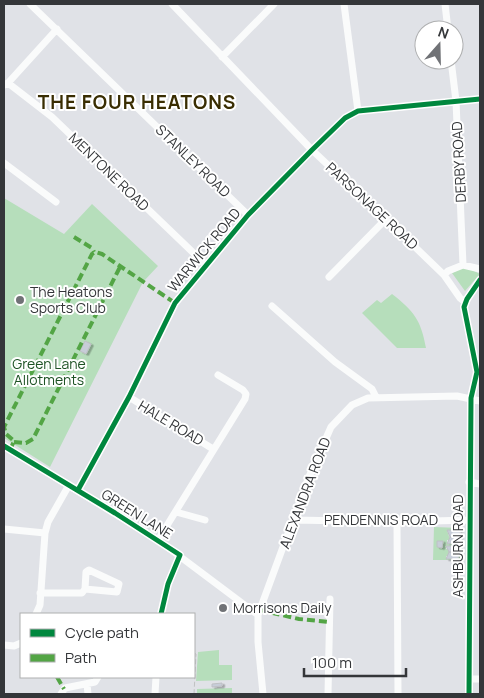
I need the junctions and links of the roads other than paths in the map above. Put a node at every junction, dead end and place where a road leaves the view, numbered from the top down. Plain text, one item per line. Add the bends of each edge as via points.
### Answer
1 (30, 4) edge
2 (172, 4) edge
3 (274, 4) edge
4 (344, 4) edge
5 (445, 4) edge
6 (447, 20) edge
7 (57, 29) junction
8 (222, 57) junction
9 (452, 70) edge
10 (6, 84) edge
11 (480, 99) edge
12 (456, 101) junction
13 (358, 111) junction
14 (312, 150) junction
15 (4, 163) edge
16 (56, 202) dead end
17 (248, 215) junction
18 (386, 219) junction
19 (206, 265) junction
20 (463, 265) junction
21 (480, 269) edge
22 (444, 275) junction
23 (329, 277) dead end
24 (480, 280) edge
25 (466, 302) junction
26 (272, 306) dead end
27 (218, 376) dead end
28 (129, 397) junction
29 (376, 397) junction
30 (471, 398) junction
31 (480, 401) edge
32 (4, 446) edge
33 (213, 449) junction
34 (469, 482) junction
35 (480, 484) edge
36 (69, 485) junction
37 (78, 490) junction
38 (176, 512) junction
39 (205, 520) dead end
40 (294, 520) junction
41 (469, 520) junction
42 (397, 522) junction
43 (4, 529) edge
44 (45, 533) junction
45 (158, 540) junction
46 (180, 555) junction
47 (85, 589) junction
48 (40, 593) junction
49 (330, 598) dead end
50 (36, 613) edge
51 (161, 613) edge
52 (258, 615) junction
53 (20, 643) edge
54 (4, 645) edge
55 (97, 678) edge
56 (156, 678) edge
57 (469, 679) junction
58 (480, 680) edge
59 (87, 684) junction
60 (61, 694) edge
61 (88, 694) edge
62 (155, 694) edge
63 (263, 694) edge
64 (328, 694) edge
65 (398, 694) edge
66 (469, 694) edge

1 - 7 street, STANLEY ROAD
2 - 8 street, PARSONAGE ROAD
3 - 8 street
4 - 13 street
5 - 6 street
7 - 10 street
7 - 17 street, STANLEY ROAD
8 - 14 street, PARSONAGE ROAD
9 - 12 street, DERBY ROAD
10 - 19 street, MENTONE ROAD via 52,117
11 - 12 street, WARWICK ROAD
12 - 13 street, WARWICK ROAD
12 - 20 street, DERBY ROAD
13 - 14 street, WARWICK ROAD via 345,118
14 - 17 street, WARWICK ROAD
14 - 18 street, PARSONAGE ROAD
15 - 16 street
17 - 19 street, WARWICK ROAD
18 - 22 street, PARSONAGE ROAD
18 - 23 street
19 - 28 street, WARWICK ROAD via 175,303
20 - 21 street
20 - 22 street
22 - 25 street, PARSONAGE ROAD
24 - 25 street
25 - 30 street, ASHBURN ROAD via 465,312 477,372
26 - 29 street via 335,362 372,389
27 - 33 street via 246,394
28 - 33 street, HALE ROAD
28 - 37 street, WARWICK ROAD
29 - 30 street, ALEXANDRA ROAD
29 - 40 street, ALEXANDRA ROAD via 352,405 331,427
30 - 31 street, ALEXANDRA ROAD
30 - 34 street, ASHBURN ROAD
32 - 36 street, GREEN LANE
33 - 38 street
34 - 35 street
34 - 41 street, ASHBURN ROAD
36 - 37 street, GREEN LANE
36 - 44 street
37 - 45 street, GREEN LANE
38 - 39 street
38 - 45 street
40 - 42 street, PENDENNIS ROAD
40 - 52 street, ALEXANDRA ROAD
41 - 42 street, PENDENNIS ROAD
41 - 57 street, ASHBURN ROAD
42 - 65 street
43 - 44 street
44 - 48 street
45 - 46 street, GREEN LANE
46 - 51 street
46 - 52 street, GREEN LANE
47 - 47 street via 86,572 89,570 119,584 117,592
47 - 48 street via 76,595
48 - 50 street
49 - 64 street
52 - 63 street
53 - 54 street
55 - 59 street
56 - 62 street
57 - 58 street
57 - 66 street, ASHBURN ROAD
59 - 60 street via 65,688
59 - 61 street

